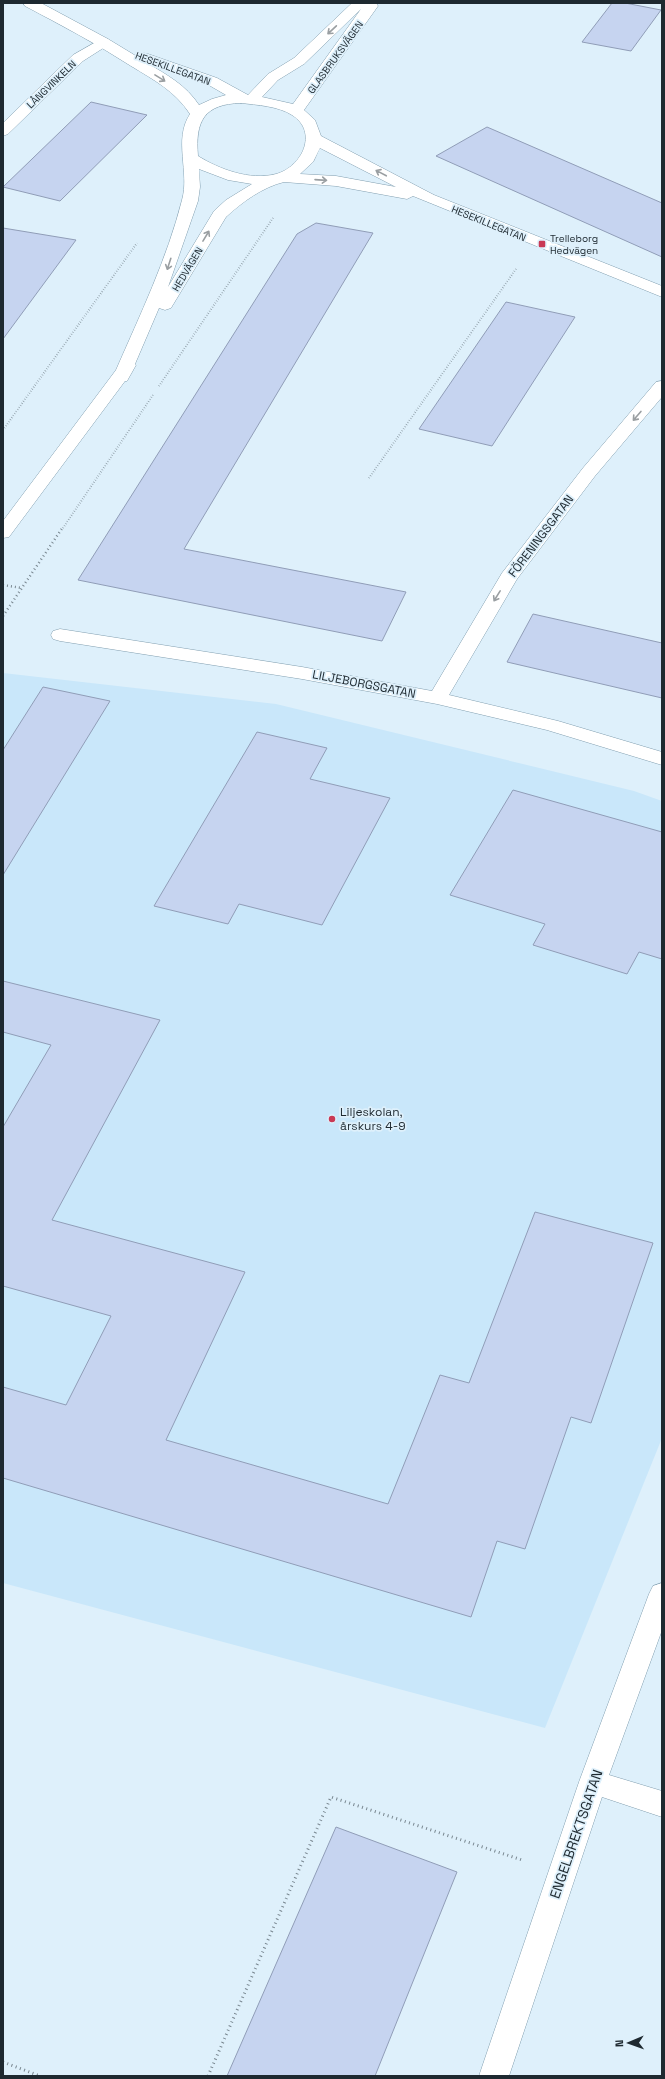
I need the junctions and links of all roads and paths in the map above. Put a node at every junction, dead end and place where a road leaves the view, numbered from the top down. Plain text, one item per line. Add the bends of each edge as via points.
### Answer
1 (30, 3) edge
2 (360, 3) edge
3 (373, 3) edge
4 (103, 42) junction
5 (246, 99) junction
6 (296, 111) junction
7 (197, 114) junction
8 (3, 131) edge
9 (315, 138) junction
10 (191, 158) junction
11 (277, 178) junction
12 (428, 198) junction
13 (274, 216) dead end
14 (140, 237) dead end
15 (518, 267) dead end
16 (662, 292) edge
17 (121, 377) junction
18 (662, 386) edge
19 (3, 430) edge
20 (370, 478) dead end
21 (3, 533) edge
22 (3, 585) edge
23 (22, 588) junction
24 (3, 616) edge
25 (60, 636) dead end
26 (436, 698) junction
27 (662, 759) edge
28 (662, 1594) edge
29 (593, 1782) junction
30 (662, 1804) edge
31 (562, 1873) junction
32 (3, 2062) edge
33 (40, 2076) edge
34 (208, 2076) edge
35 (494, 2076) edge

1 - 4 street, HESEKILLEGATAN
2 -> 5 street, GLASBRUKSVÄGEN via 299,61
3 - 6 street, GLASBRUKSVÄGEN
4 - 5 street, HESEKILLEGATAN via 212,81
4 -> 7 street, HESEKILLEGATAN via 181,92
4 - 8 street, LÅNGVINKELN via 78,58
5 - 6 street
5 - 7 street via 207,106
6 - 9 street via 307,120 314,130
7 - 10 street, HEDVÄGEN via 191,122
9 - 11 street, HEDVÄGEN via 313,149 299,168
12 -> 9 street, HESEKILLEGATAN
10 - 11 street via 204,167 228,176
10 -> 17 street, HEDVÄGEN via 191,196 162,284
11 -> 12 street, HESEKILLEGATAN via 336,181
17 -> 11 street, HEDVÄGEN via 220,214 232,203
12 - 16 street, HESEKILLEGATAN
13 - 23 path
14 - 19 path
15 - 20 path
17 - 21 street, HEDVÄGEN
18 -> 26 street, FÖRENINGSGATAN via 589,472 509,577
22 - 23 path
23 - 24 path
25 - 26 street, LILJEBORGSGATAN via 302,673
26 - 27 street, LILJEBORGSGATAN via 551,725
28 - 29 street, ENGELBREKTSGATAN
29 - 30 street
29 - 31 street, ENGELBREKTSGATAN
31 - 34 path via 331,1798
31 - 35 street, ENGELBREKTSGATAN
32 - 33 path

